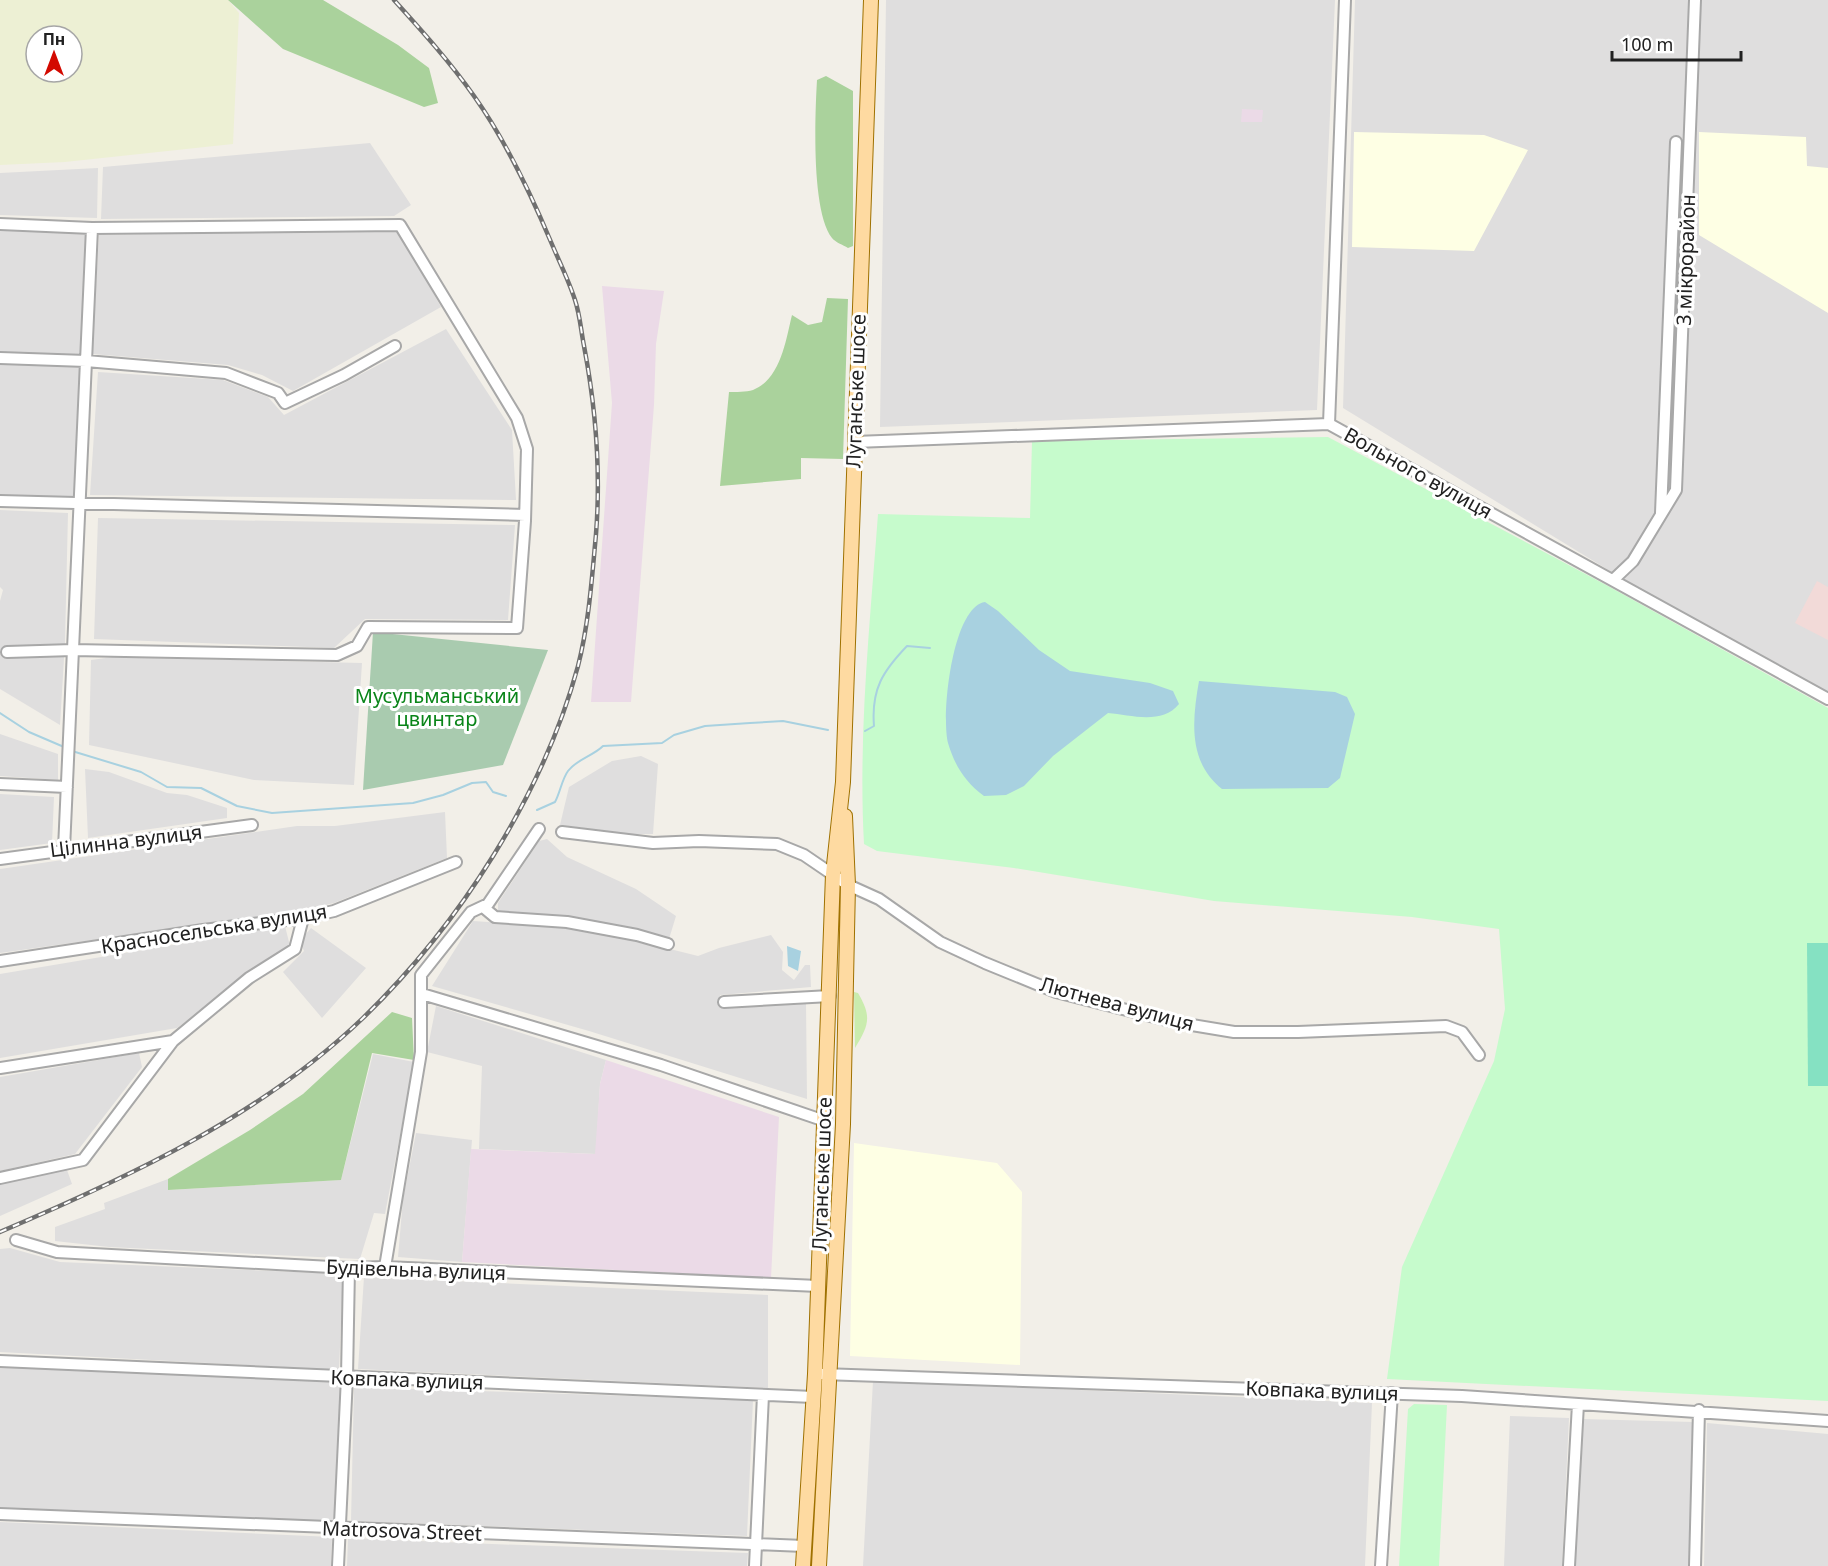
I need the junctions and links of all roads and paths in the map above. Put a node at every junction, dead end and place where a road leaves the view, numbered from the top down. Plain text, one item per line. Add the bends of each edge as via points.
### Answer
1 (871, 0) edge
2 (1345, 0) edge
3 (1695, 0) edge
4 (1676, 142) dead end
5 (0, 224) edge
6 (92, 228) junction
7 (395, 346) dead end
8 (0, 358) edge
9 (86, 361) junction
10 (1329, 424) junction
11 (855, 442) junction
12 (0, 501) edge
13 (80, 503) junction
14 (525, 515) junction
15 (1661, 516) junction
16 (1613, 580) junction
17 (73, 650) junction
18 (7, 652) dead end
19 (1828, 699) edge
20 (843, 782) junction
21 (0, 784) edge
22 (67, 787) junction
23 (252, 825) dead end
24 (539, 829) dead end
25 (562, 832) dead end
26 (64, 849) junction
27 (0, 859) edge
28 (456, 862) dead end
29 (833, 874) junction
30 (848, 885) junction
31 (483, 907) junction
32 (303, 918) junction
33 (668, 944) dead end
34 (0, 961) edge
35 (422, 994) junction
36 (830, 996) junction
37 (724, 1002) dead end
38 (173, 1041) junction
39 (1479, 1055) dead end
40 (0, 1068) edge
41 (825, 1121) junction
42 (0, 1178) edge
43 (16, 1240) dead end
44 (385, 1267) junction
45 (349, 1268) junction
46 (818, 1286) junction
47 (0, 1361) edge
48 (815, 1374) junction
49 (830, 1374) junction
50 (348, 1377) junction
51 (1392, 1393) junction
52 (763, 1395) junction
53 (813, 1397) junction
54 (1578, 1404) junction
55 (1699, 1410) junction
56 (1828, 1421) edge
57 (0, 1514) edge
58 (340, 1529) junction
59 (757, 1544) junction
60 (804, 1546) junction
61 (338, 1566) edge
62 (755, 1566) edge
63 (803, 1566) edge
64 (819, 1566) edge
65 (1381, 1566) edge
66 (1569, 1566) edge
67 (1695, 1566) edge

1 - 11 main road, Луганське шосе
2 - 10 street
3 - 15 street, 3 мікрорайон via 1676,490
4 - 15 street, 3 мікрорайон
5 - 6 street
6 - 9 street
6 - 14 street via 400,225 517,418 526,449
7 - 9 street via 285,403 278,393 226,373
8 - 9 street
9 - 13 street
10 - 11 street, Вольного вулиця
10 - 16 street, Вольного вулиця
11 - 20 main road, Луганське шосе
12 - 13 street
13 - 14 street
13 - 17 street
14 - 17 street via 516,628 368,627 357,646 337,655
15 - 16 street, 3 мікрорайон via 1634,561
16 - 19 street, Вольного вулиця
17 - 18 street
17 - 22 street
20 - 29 main road, Луганське шосе
20 - 30 main road, Луганське шосе
21 - 22 street
22 - 26 street
23 - 26 street, Цілинна вулиця
24 - 31 street
25 - 29 street, Лютнева вулиця via 653,843 777,844 804,855
26 - 27 street, Цілинна вулиця
28 - 32 street, Красносельська вулиця via 334,911
29 - 30 street, Лютнева вулиця
29 - 36 main road, Луганське шосе
30 - 39 street, Лютнева вулиця via 879,899 940,942 1056,992 1174,1022 1234,1032 1446,1026 1462,1032
30 - 49 main road, Луганське шосе via 843,1124
31 - 33 street via 495,917 567,922
31 - 35 street via 471,912 420,975
32 - 34 street, Красносельська вулиця
32 - 38 street via 295,949 249,978
35 - 41 street via 661,1065
35 - 44 street via 421,1052
36 - 37 street
36 - 41 main road, Луганське шосе
38 - 40 street
38 - 42 street via 83,1160
41 - 46 main road, Луганське шосе
43 - 45 street, Будівельна вулиця via 57,1252
44 - 45 street, Будівельна вулиця
44 - 46 street, Будівельна вулиця
45 - 50 street
46 - 48 main road, Луганське шосе
47 - 50 street, Ковпака вулиця
48 - 49 street, Ковпака вулиця
48 - 53 main road, Луганське шосе
49 - 51 street, Ковпака вулиця
49 - 64 main road, Луганське шосе
50 - 52 street, Ковпака вулиця
50 - 58 street
51 - 54 street, Ковпака вулиця
51 - 65 street
52 - 53 street, Ковпака вулиця
52 - 59 street
53 - 60 main road, Луганське шосе
54 - 55 street, Ковпака вулиця
54 - 66 street
55 - 56 street, Ковпака вулиця
55 - 67 street
57 - 58 street, Matrosova Street
58 - 59 street, Matrosova Street
58 - 61 street
59 - 60 street, Matrosova Street
59 - 62 street
60 - 63 main road, Луганське шосе

